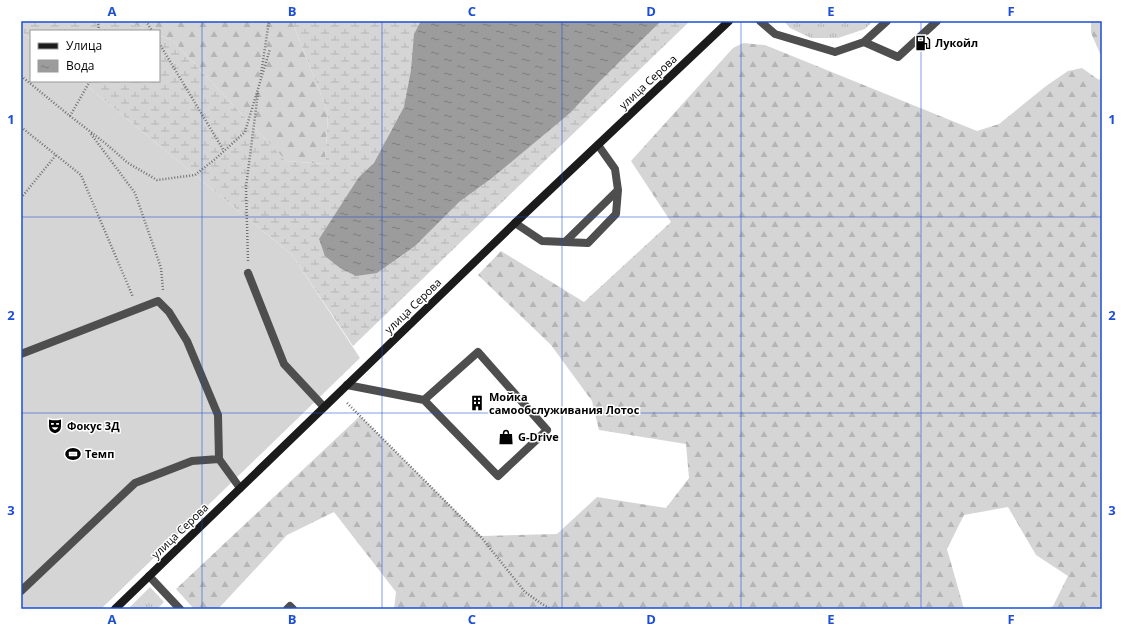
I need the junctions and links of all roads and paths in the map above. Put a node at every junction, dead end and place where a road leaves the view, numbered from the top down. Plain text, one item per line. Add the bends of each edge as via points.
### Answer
1 (146, 21) edge
2 (269, 21) edge
3 (729, 21) edge
4 (760, 21) edge
5 (887, 21) edge
6 (937, 21) edge
7 (151, 30) edge
8 (864, 42) junction
9 (160, 45) edge
10 (270, 49) dead end
11 (21, 76) edge
12 (89, 82) edge
13 (260, 83) junction
14 (70, 116) junction
15 (21, 127) edge
16 (598, 145) junction
17 (224, 151) junction
18 (56, 155) junction
19 (618, 190) junction
20 (21, 198) edge
21 (515, 223) junction
22 (565, 242) junction
23 (248, 273) joint
24 (138, 308) junction
25 (165, 308) junction
26 (21, 354) edge
27 (347, 386) junction
28 (338, 394) junction
29 (424, 400) junction
30 (324, 407) junction
31 (219, 459) junction
32 (240, 488) junction
33 (149, 576) junction
34 (21, 591) edge
35 (115, 609) edge
36 (180, 609) edge
37 (288, 609) edge
38 (293, 609) edge
39 (551, 609) edge

1 - 7 path
2 - 13 path
3 - 16 main road, улица Серова
4 - 8 lane via 775,34 834,52
5 - 8 lane
6 - 8 lane via 898,57
9 - 17 path
10 - 13 path
11 - 14 path
12 - 14 path
13 - 17 path via 244,132
13 - 23 path via 246,187
14 - 17 path via 128,163 157,180 195,174
14 - 25 path via 91,134 135,193 161,268
15 - 18 path
16 - 19 lane via 615,170
16 - 21 main road, улица Серова
18 - 20 path
18 - 24 path via 81,175
19 - 22 lane
19 - 22 lane via 616,214 588,243
21 - 22 lane via 542,241
21 - 27 main road, улица Серова
23 - 30 lane via 284,364
24 - 25 lane via 158,301
24 - 26 lane
25 - 31 lane via 187,341 218,415
27 - 28 main road, улица Серова
27 - 29 lane
28 - 30 main road, улица Серова
28 - 39 path via 481,536 526,592
29 - 29 lane via 498,476 547,430 478,352
30 - 32 main road, улица Серова
31 - 32 lane
31 - 34 lane via 192,461 135,483
32 - 33 main road, улица Серова
33 - 35 main road, улица Серова
33 - 36 lane
37 - 38 lane via 290,606

